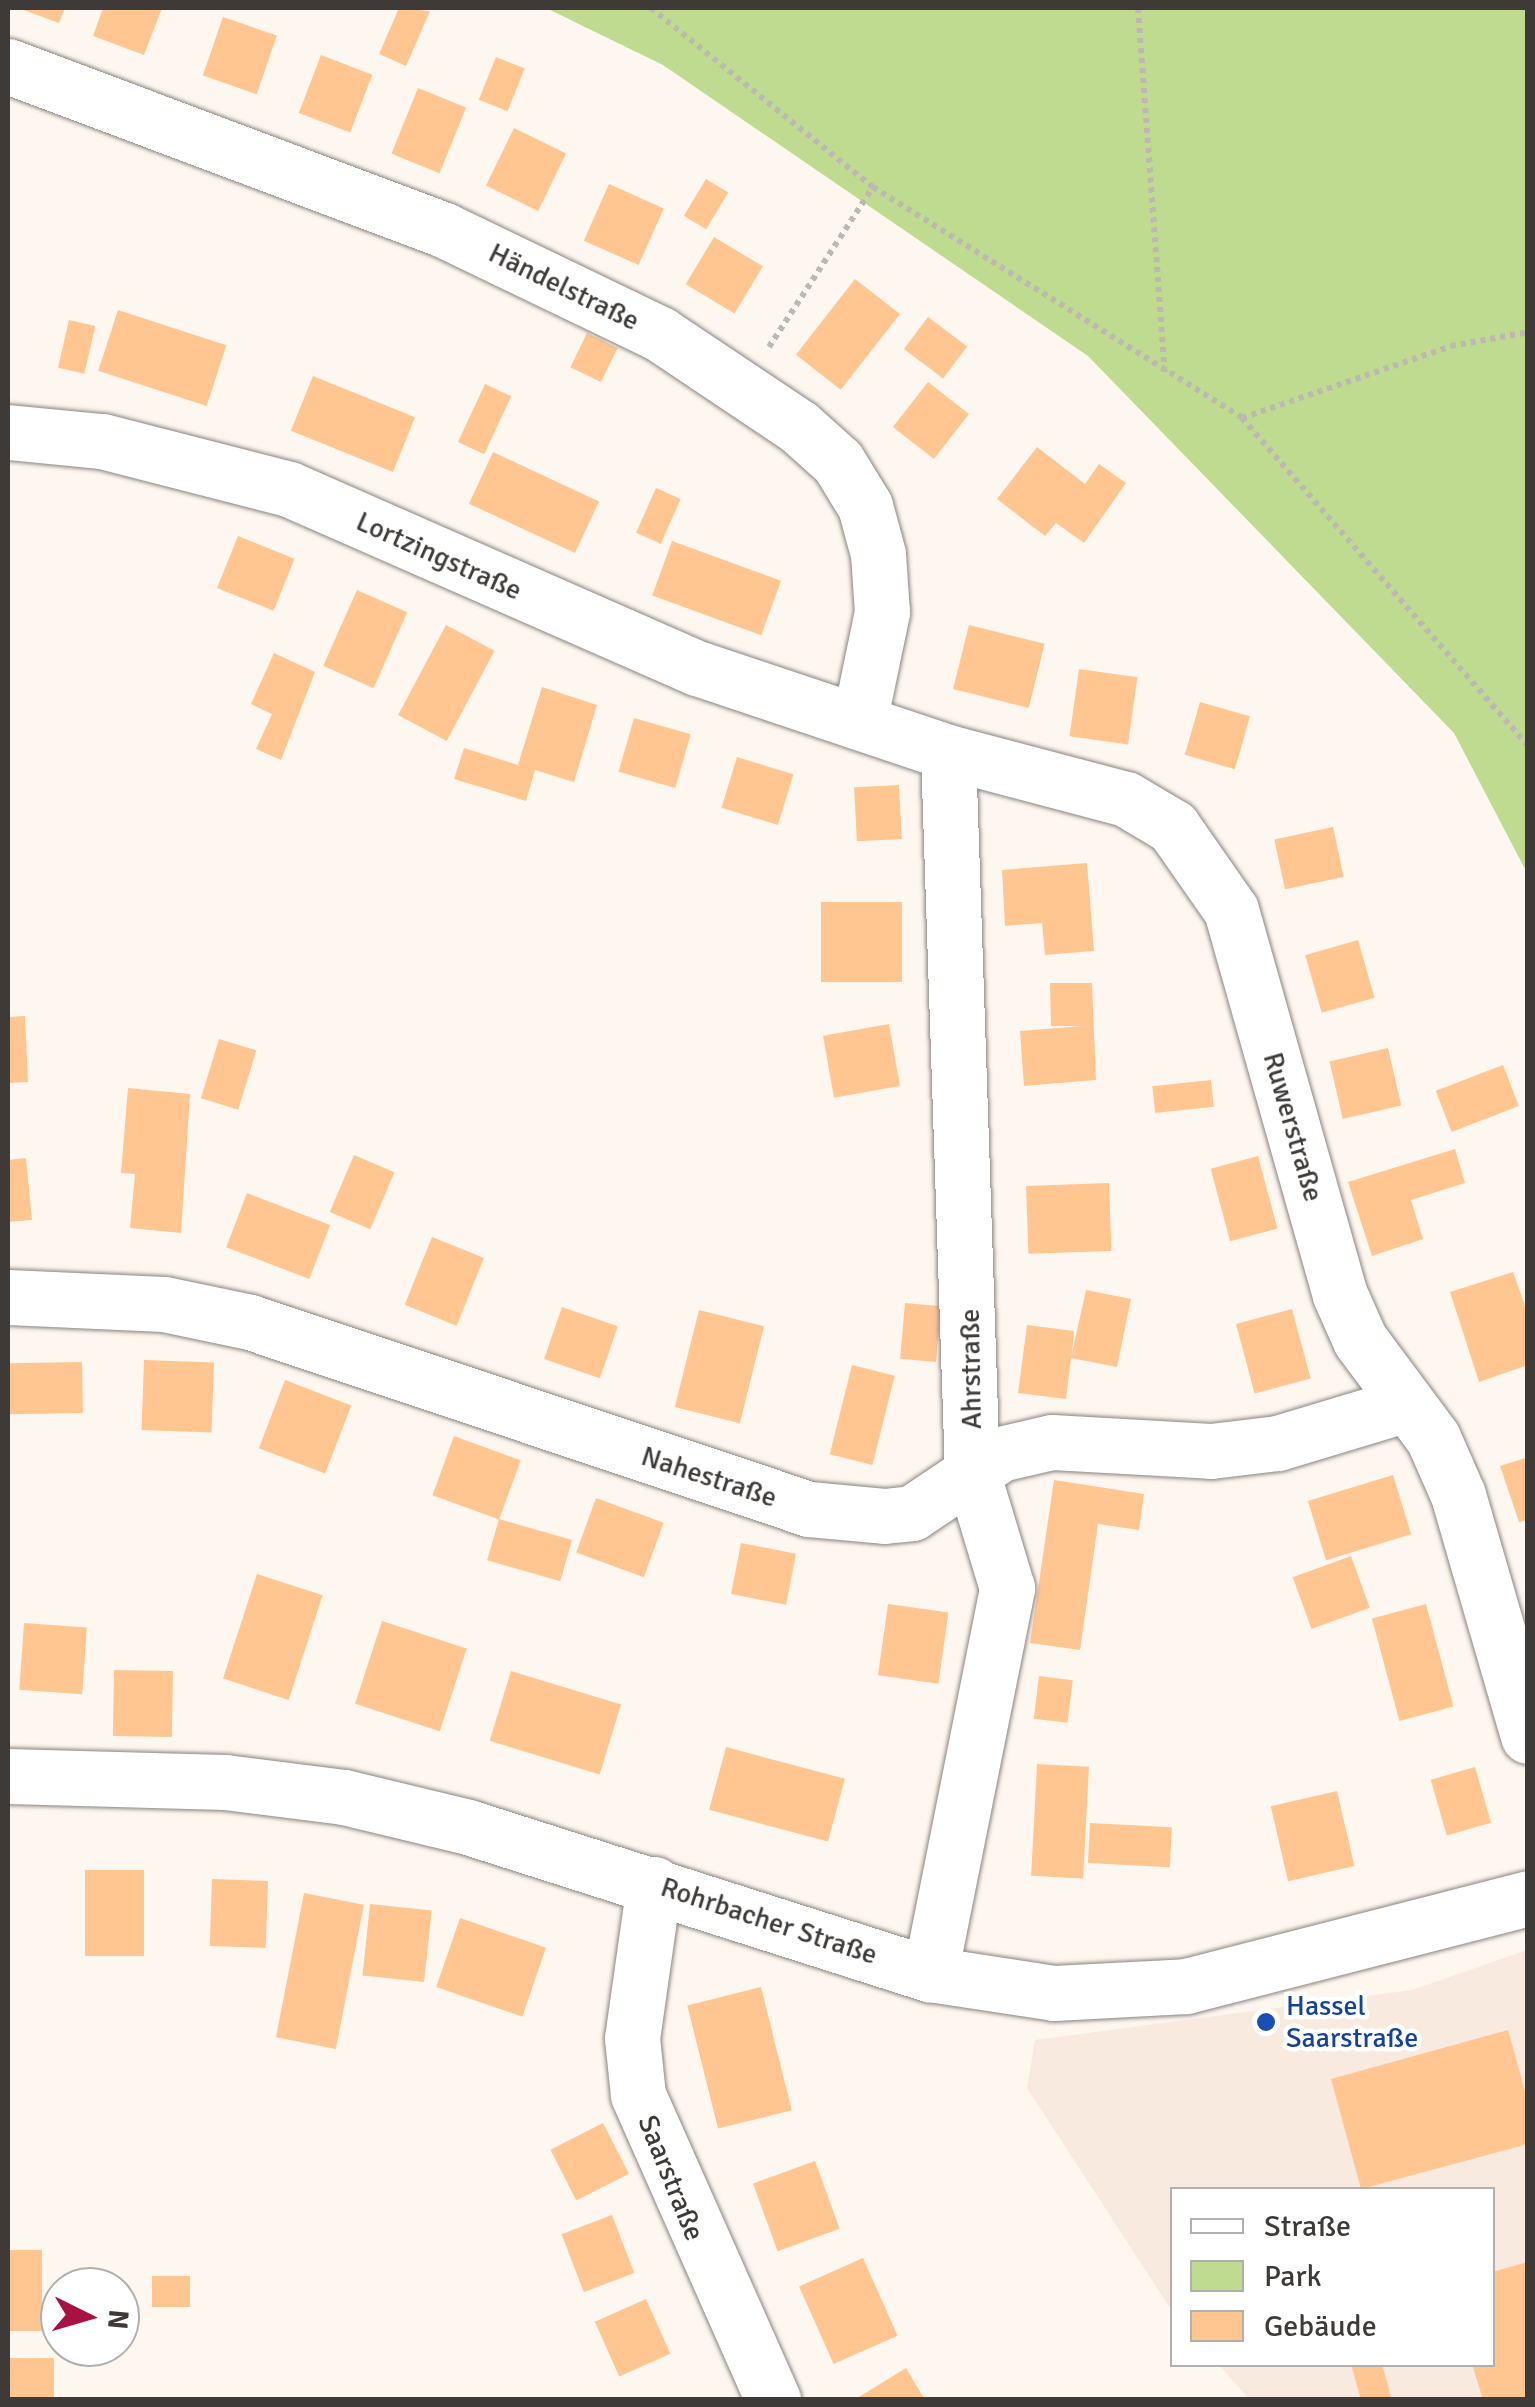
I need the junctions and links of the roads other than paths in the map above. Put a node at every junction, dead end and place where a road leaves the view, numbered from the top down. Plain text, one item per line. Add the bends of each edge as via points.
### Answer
1 (8, 66) edge
2 (8, 432) edge
3 (859, 722) junction
4 (948, 752) junction
5 (8, 1297) edge
6 (1408, 1404) junction
7 (972, 1472) junction
8 (1528, 1736) edge
9 (8, 1776) edge
10 (654, 1884) junction
11 (1528, 1898) edge
12 (930, 1974) junction
13 (773, 2400) edge

1 - 3 street, Händelstraße via 444,230 660,334 799,428 838,462 865,506 878,554 882,612
2 - 3 street, Lortzingstraße via 102,442 289,489 696,668
3 - 4 street, Ruwerstraße
4 - 6 street, Ruwerstraße via 1126,799 1173,827 1204,862 1231,910 1340,1295
4 - 7 street, Ahrstraße
5 - 7 street, Nahestraße via 164,1304 250,1322 810,1510 912,1513
6 - 7 street, Nahestraße via 1278,1443 1146,1451 1052,1442 1000,1454
6 - 8 street, Ruwerstraße via 1458,1495
7 - 12 street, Ahrstraße via 1007,1588
9 - 10 street, Rohrbacher Straße via 328,1794
10 - 12 street, Rohrbacher Straße
10 - 13 street, Saarstraße via 632,2038 638,2096
11 - 12 street, Rohrbacher Straße via 1186,1986 1054,1993

